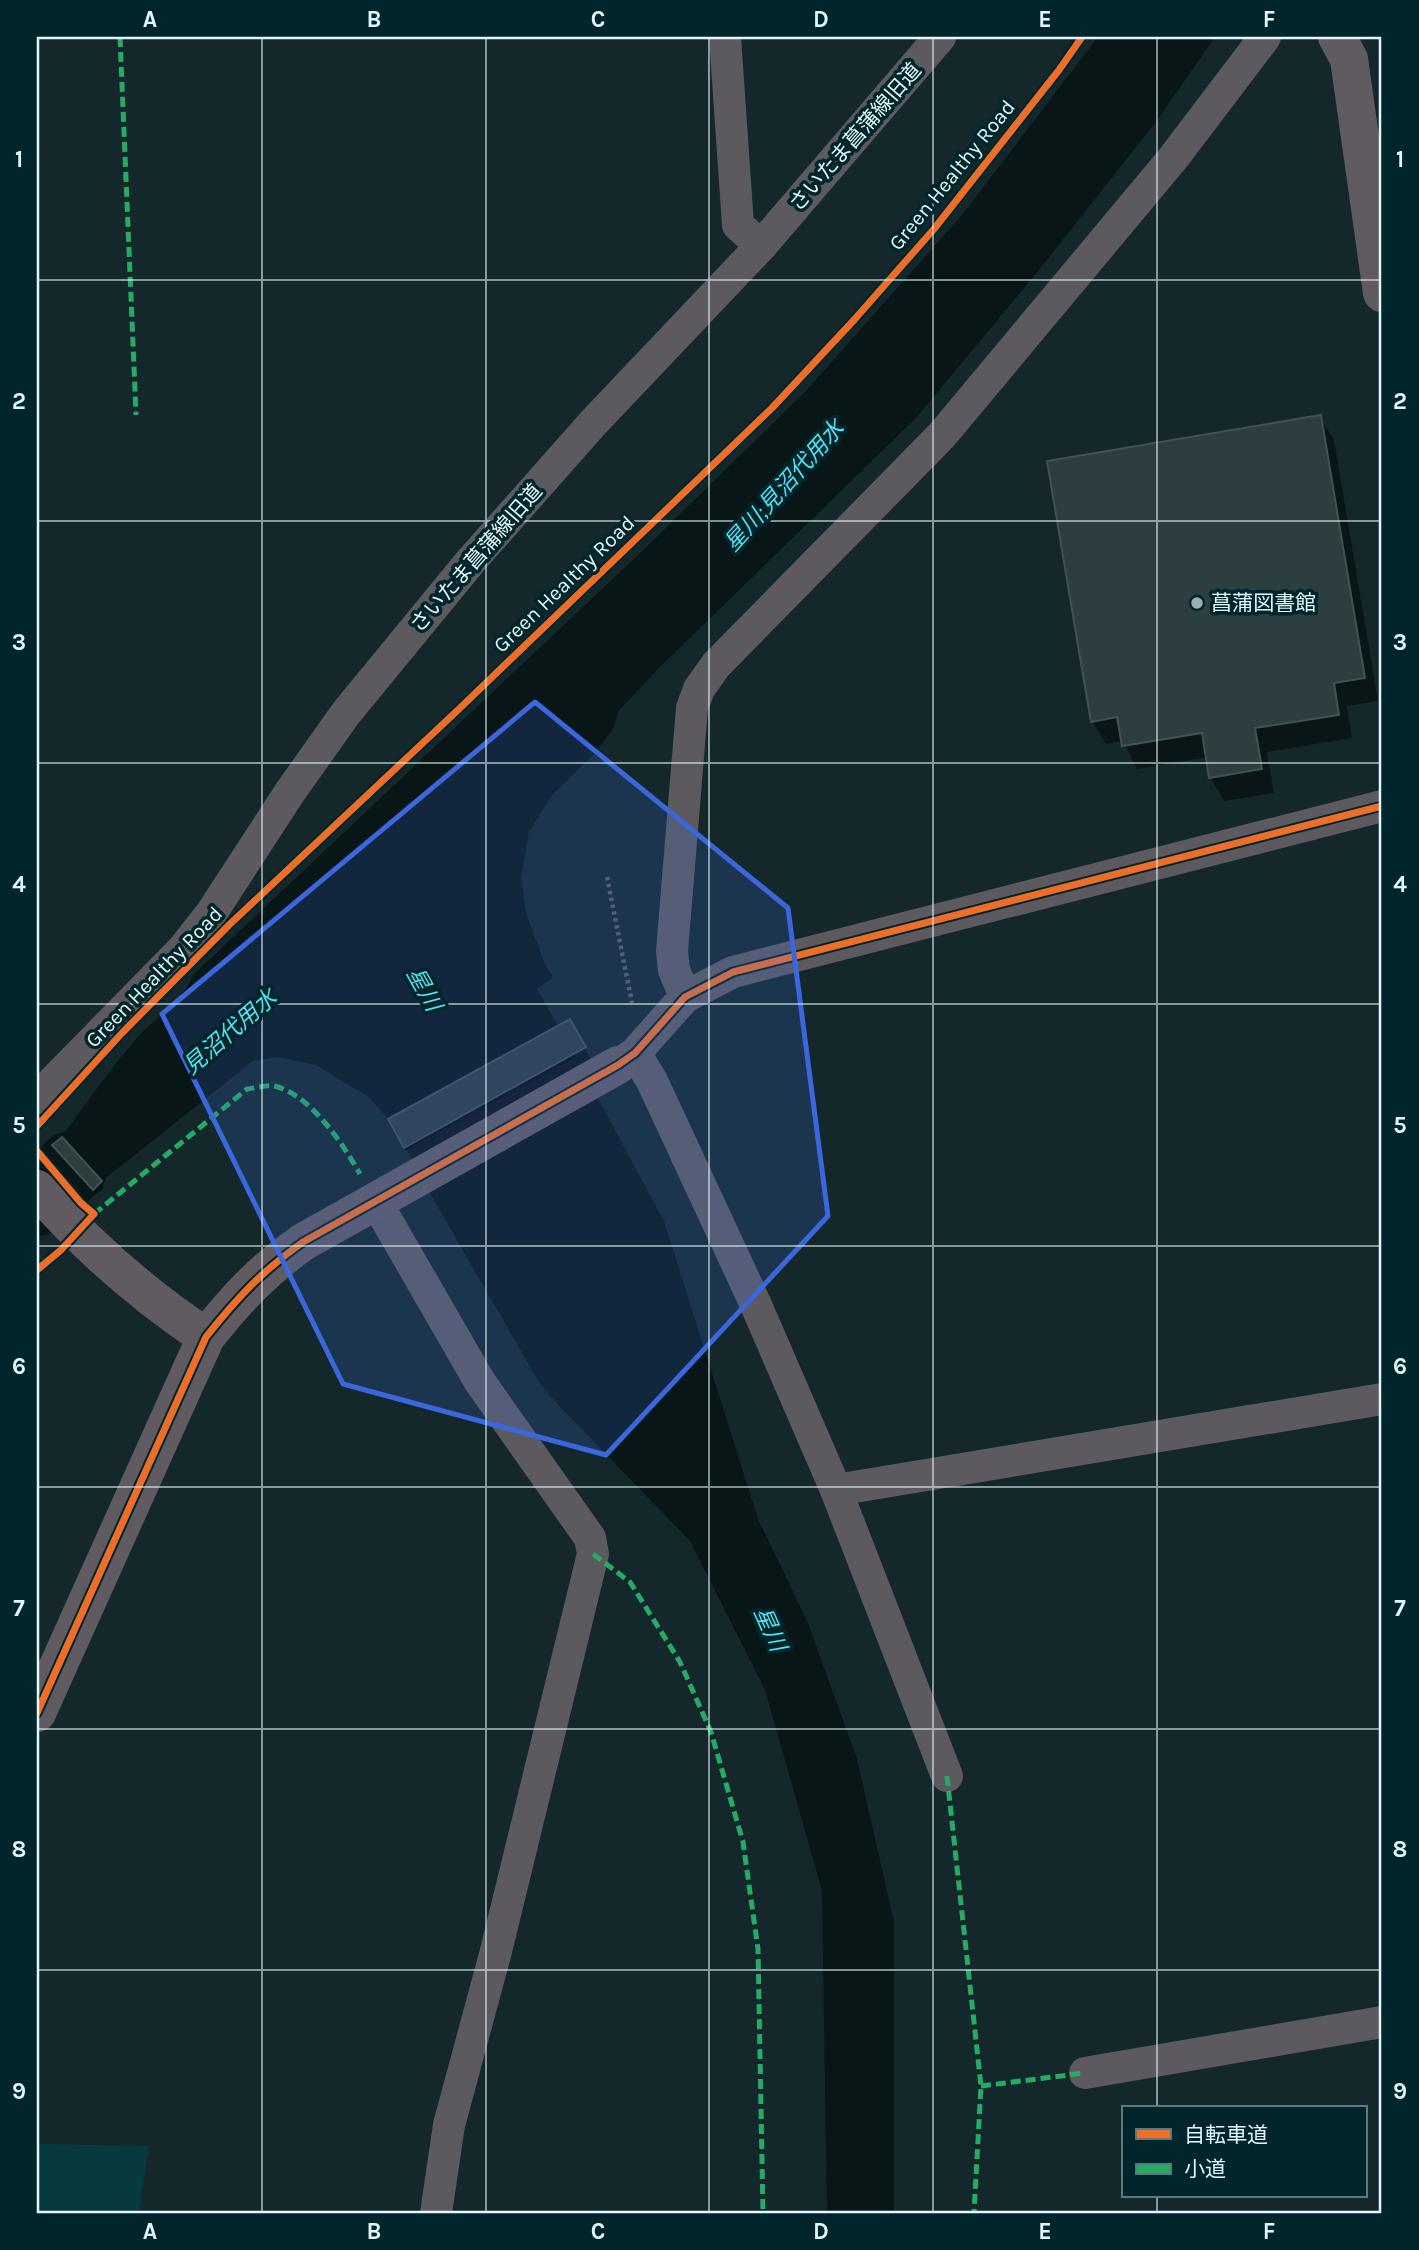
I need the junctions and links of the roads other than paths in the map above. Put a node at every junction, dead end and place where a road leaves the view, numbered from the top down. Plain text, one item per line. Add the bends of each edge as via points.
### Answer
1 (725, 37) edge
2 (940, 37) edge
3 (1265, 37) edge
4 (1337, 37) edge
5 (761, 246) junction
6 (1382, 293) edge
7 (1382, 806) edge
8 (685, 997) junction
9 (626, 1059) junction
10 (37, 1098) edge
11 (37, 1189) edge
12 (375, 1200) junction
13 (206, 1337) junction
14 (1382, 1399) edge
15 (836, 1490) junction
16 (37, 1713) edge
17 (947, 1776) dead end
18 (1382, 2022) edge
19 (1085, 2073) dead end
20 (436, 2213) edge

1 - 5 street via 737,225
2 - 5 street, さいたま菖蒲線旧道
3 - 8 street via 1174,157 942,435 716,665 699,689 692,708 672,951
4 - 6 street via 1349,59
5 - 10 street, さいたま菖蒲線旧道 via 470,562 346,713 183,949
7 - 8 street via 733,972
8 - 9 street
9 - 12 street
9 - 15 street via 652,1081
11 - 13 street via 76,1233 160,1306
12 - 13 street via 268,1267
12 - 20 street via 480,1382 590,1538 593,1554 449,2125
13 - 16 street
14 - 15 street
15 - 17 street
18 - 19 street

